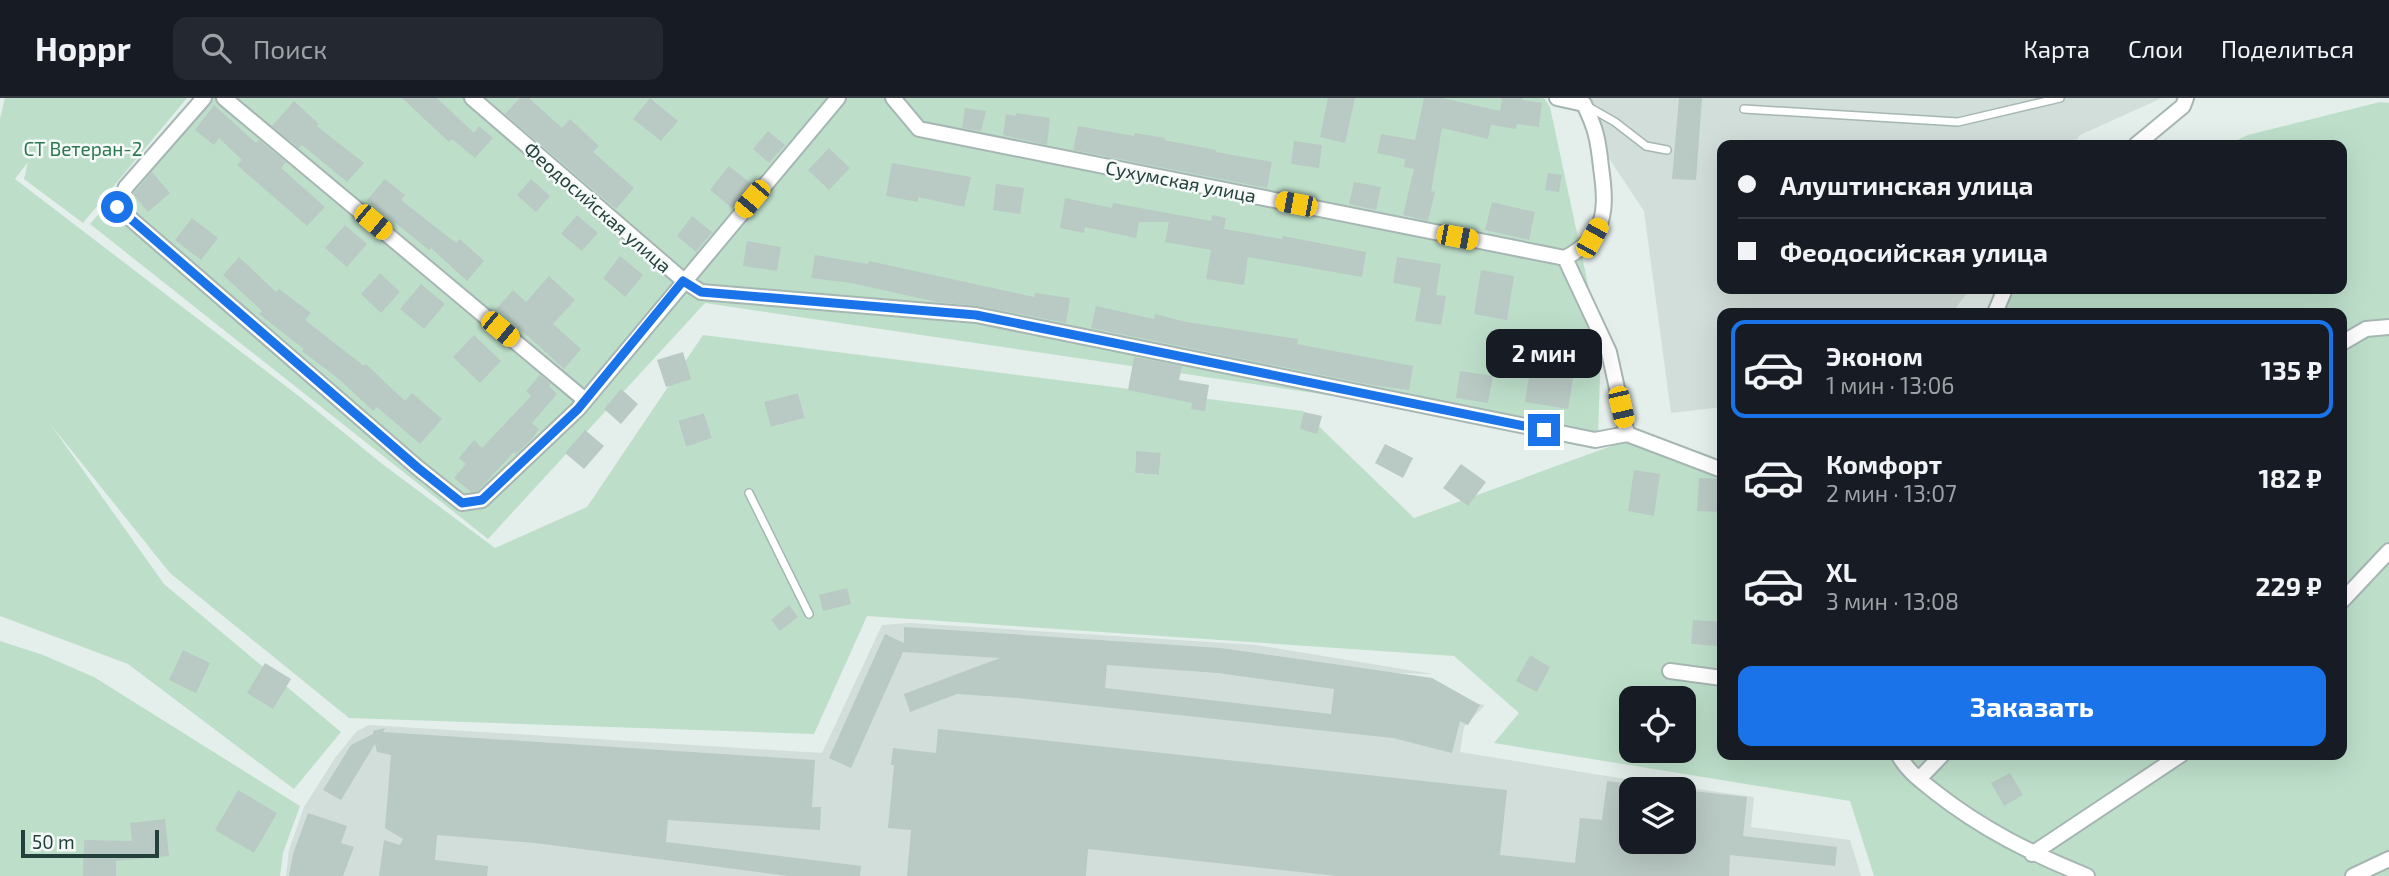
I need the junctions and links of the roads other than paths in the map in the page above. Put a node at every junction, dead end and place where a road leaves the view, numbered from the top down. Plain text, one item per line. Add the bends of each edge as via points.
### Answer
1 (204, 98) edge
2 (224, 98) edge
3 (838, 98) edge
4 (893, 98) edge
5 (1557, 98) edge
6 (2060, 98) edge
7 (2186, 98) edge
8 (478, 100) edge
9 (1584, 104) junction
10 (1744, 109) dead end
11 (2142, 140) edge
12 (1667, 150) dead end
13 (1565, 258) junction
14 (683, 281) junction
15 (2389, 327) edge
16 (2347, 340) edge
17 (585, 400) junction
18 (1627, 434) junction
19 (1717, 468) edge
20 (749, 494) dead end
21 (2389, 551) edge
22 (2347, 596) edge
23 (809, 614) dead end
24 (1670, 671) dead end
25 (1717, 677) edge
26 (1901, 760) edge
27 (1937, 760) edge
28 (2173, 760) edge
29 (1919, 779) junction
30 (2032, 854) junction
31 (2389, 859) edge
32 (2087, 876) edge
33 (2353, 876) edge

1 - 17 street via 126,187 117,207 462,503 482,500
2 - 17 street
3 - 14 street
4 - 13 street, Сухумская улица via 919,129
5 - 9 street
6 - 10 lane via 1958,122
7 - 11 street via 2183,106
8 - 14 street, Феодосийская улица
9 - 12 lane via 1646,146
9 - 13 street via 1596,130 1605,207 1592,238
13 - 18 street via 1609,352
14 - 17 street
14 - 18 street, Феодосийская улица via 701,292 976,315 1595,440
15 - 16 street via 2366,329
18 - 19 street, Феодосийская улица
20 - 23 lane
21 - 22 street
24 - 25 street
26 - 29 street
27 - 29 street
28 - 30 street
29 - 30 street via 1959,811
30 - 32 street
31 - 33 street

